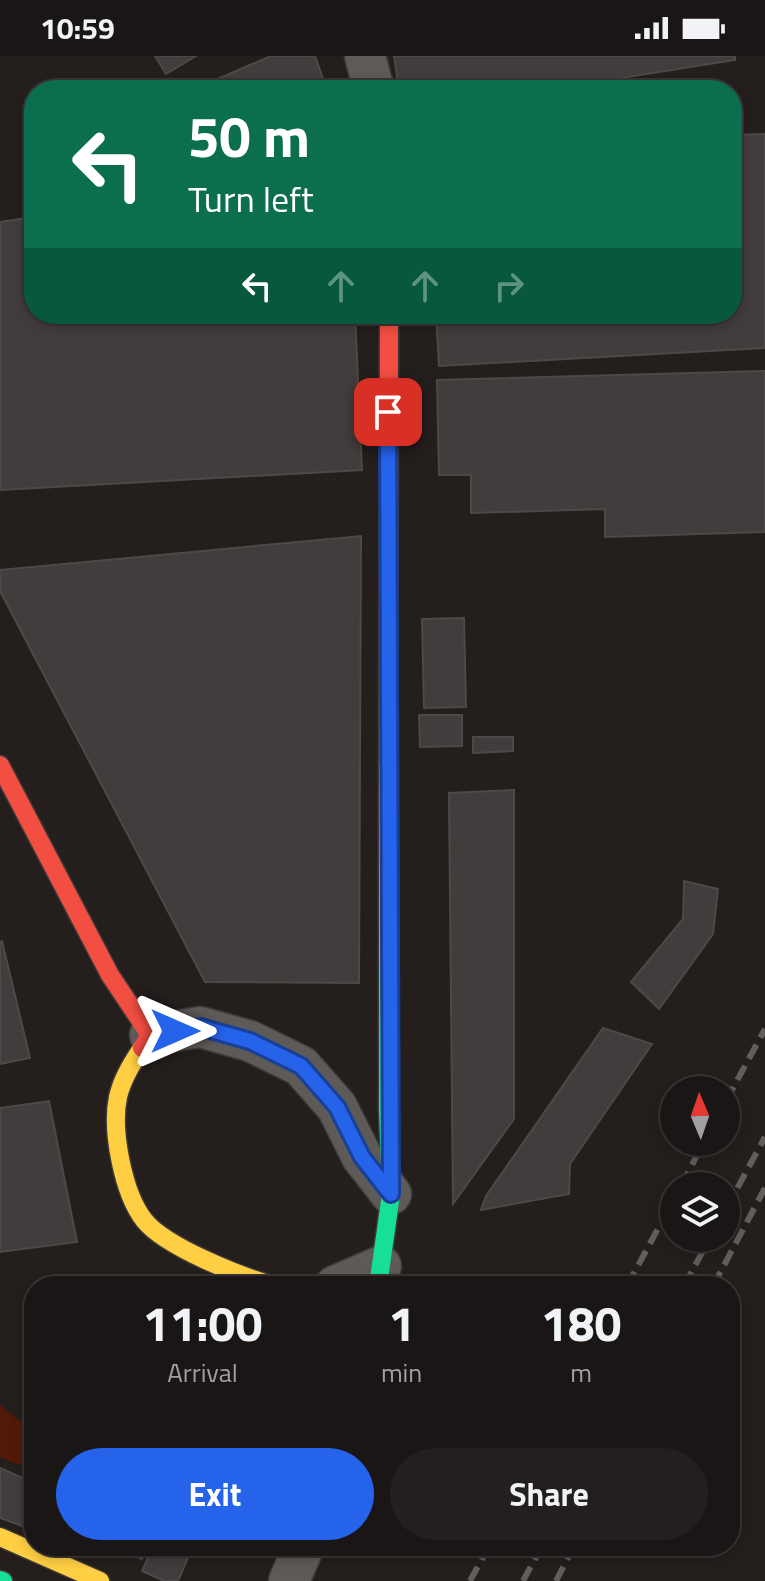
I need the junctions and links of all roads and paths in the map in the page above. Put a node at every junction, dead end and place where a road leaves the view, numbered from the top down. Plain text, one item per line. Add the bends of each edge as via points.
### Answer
1 (365, 56) edge
2 (371, 80) edge
3 (389, 324) edge
4 (0, 765) edge
5 (150, 1035) junction
6 (391, 1194) junction
7 (250, 1276) edge
8 (379, 1276) edge
9 (0, 1537) edge
10 (24, 1548) edge
11 (43, 1556) edge
12 (300, 1556) edge
13 (100, 1581) edge
14 (289, 1581) edge

1 - 2 street
3 - 6 street
4 - 5 street via 110,975
5 - 6 street via 200,1027 250,1041 301,1066 337,1107 362,1157
5 - 7 street via 117,1100 120,1165 145,1222 191,1253
6 - 8 street
9 - 10 street
11 - 13 street
12 - 14 street

